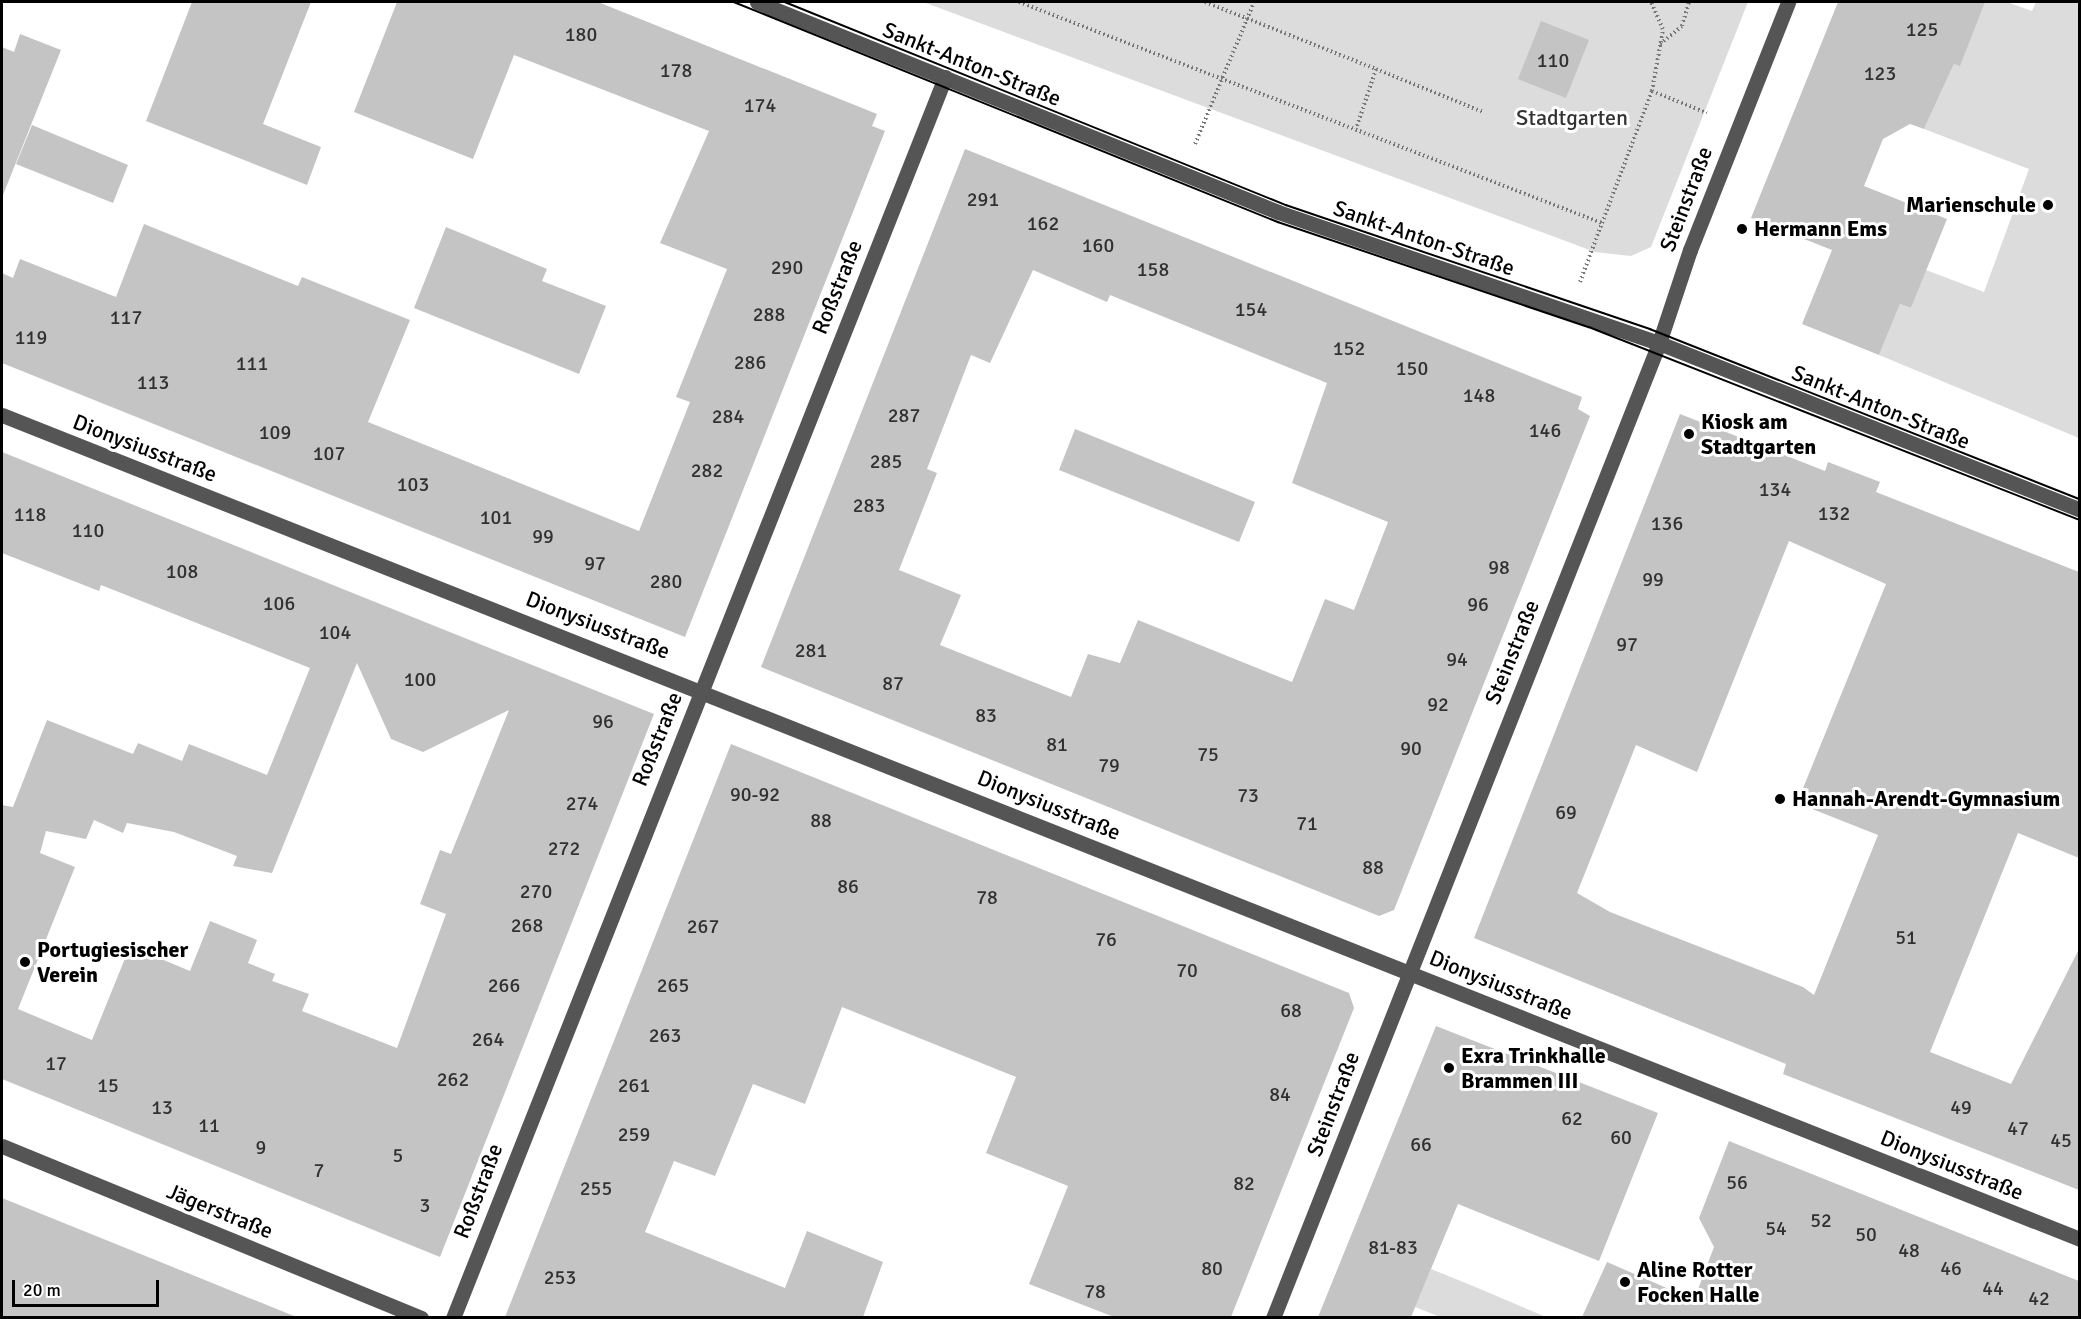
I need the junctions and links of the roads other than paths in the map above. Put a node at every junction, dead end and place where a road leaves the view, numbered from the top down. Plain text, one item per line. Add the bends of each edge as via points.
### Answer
1 (758, 2) edge
2 (1788, 2) edge
3 (945, 77) junction
4 (1659, 343) junction
5 (2, 415) edge
6 (2079, 510) edge
7 (700, 690) junction
8 (1408, 972) junction
9 (2, 1146) edge
10 (2079, 1239) edge
11 (421, 1317) edge
12 (453, 1317) edge
13 (1274, 1317) edge

1 - 3 street, Sankt-Anton-Straße
2 - 4 street, Steinstraße
3 - 4 street, Sankt-Anton-Straße via 1278,212
3 - 7 street, Roßstraße
4 - 6 street, Sankt-Anton-Straße
4 - 8 street, Steinstraße
5 - 7 street, Dionysiusstraße
7 - 8 street, Dionysiusstraße
7 - 12 street, Roßstraße
8 - 10 street, Dionysiusstraße
8 - 13 street, Steinstraße
9 - 11 street, Jägerstraße

